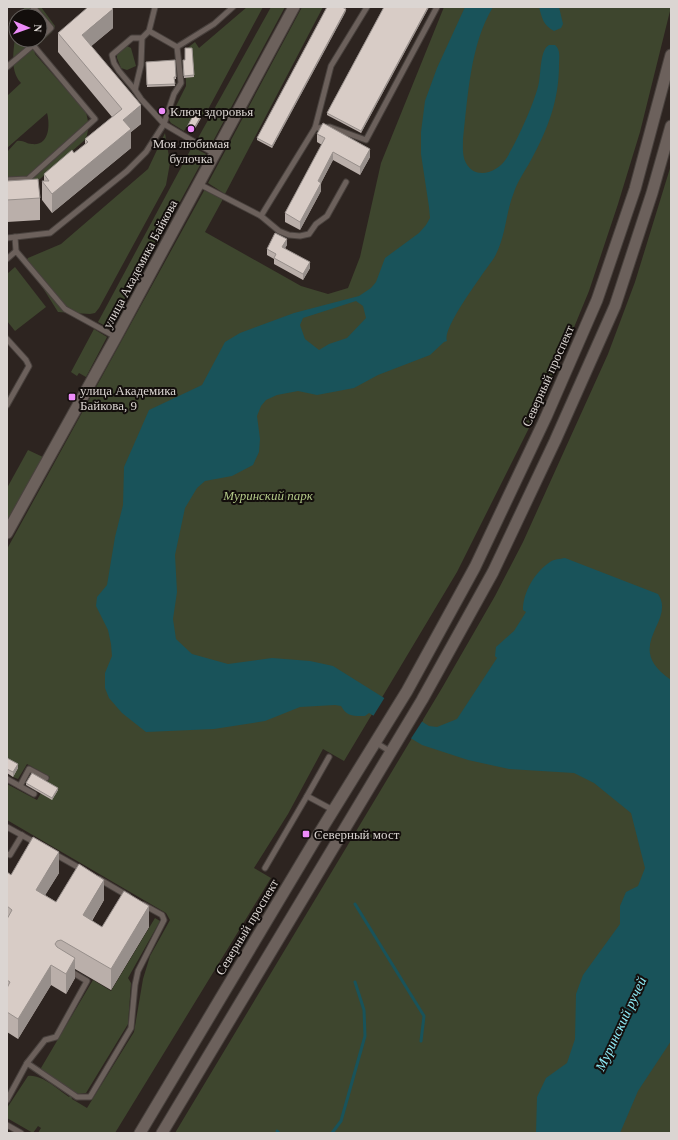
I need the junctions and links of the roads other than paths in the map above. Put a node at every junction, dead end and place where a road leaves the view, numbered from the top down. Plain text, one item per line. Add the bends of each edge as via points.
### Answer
1 (155, 7) edge
2 (233, 7) edge
3 (294, 7) edge
4 (368, 7) edge
5 (437, 7) edge
6 (149, 31) junction
7 (142, 38) junction
8 (177, 47) junction
9 (29, 48) edge
10 (36, 48) edge
11 (671, 56) edge
12 (7, 67) edge
13 (135, 90) junction
14 (164, 124) junction
15 (671, 126) edge
16 (315, 128) junction
17 (216, 154) junction
18 (7, 180) edge
19 (346, 182) dead end
20 (199, 184) junction
21 (261, 216) junction
22 (15, 237) junction
23 (7, 238) edge
24 (16, 251) junction
25 (7, 259) edge
26 (116, 337) junction
27 (7, 340) edge
28 (7, 405) edge
29 (7, 533) edge
30 (377, 739) junction
31 (393, 749) junction
32 (329, 757) dead end
33 (46, 778) dead end
34 (7, 779) edge
35 (20, 786) junction
36 (34, 794) dead end
37 (307, 796) junction
38 (333, 810) junction
39 (7, 827) edge
40 (22, 835) junction
41 (42, 846) edge
42 (48, 850) edge
43 (7, 854) edge
44 (264, 868) dead end
45 (88, 873) edge
46 (95, 877) edge
47 (135, 900) edge
48 (142, 904) edge
49 (64, 968) edge
50 (28, 1063) junction
51 (7, 1100) edge
52 (7, 1125) edge
53 (21, 1133) edge
54 (140, 1133) edge
55 (162, 1133) edge

1 - 6 lane
2 - 8 lane via 214,24
3 - 17 main road, улица Академика Байкова
4 - 16 lane via 331,66
5 - 16 lane via 366,140 330,127
6 - 7 lane
6 - 8 lane
7 - 13 lane via 141,65
7 - 13 lane via 132,38 112,55 119,71
8 - 14 lane via 180,83
9 - 12 lane
10 - 18 lane via 95,119 28,179
11 - 30 main road, Северный проспект via 635,189 597,300 546,417 475,567 407,691
13 - 14 lane
14 - 17 lane
14 - 22 lane via 146,152 50,233
15 - 31 main road via 615,306 556,441 493,572
16 - 21 lane
17 - 20 main road, улица Академика Байкова
19 - 21 lane via 327,216 316,224 309,234 289,235
20 - 21 lane
20 - 26 main road, улица Академика Байкова
22 - 23 lane
22 - 24 lane
24 - 25 lane
24 - 26 lane via 65,309
26 - 29 main road, улица Академика Байкова
27 - 28 lane via 29,366
30 - 31 lane
30 - 38 main road, Северный проспект
31 - 55 main road
32 - 37 lane
33 - 35 lane via 30,768
34 - 35 lane
35 - 36 lane
37 - 38 lane
37 - 44 lane
38 - 54 main road, Северный проспект
39 - 40 lane
40 - 41 lane
40 - 43 lane via 10,855
42 - 45 lane
46 - 47 lane
48 - 50 lane via 162,915 164,920 138,971 131,1028 90,1096 77,1097
49 - 50 lane via 87,981 56,1037 45,1040
50 - 51 lane
52 - 53 lane

